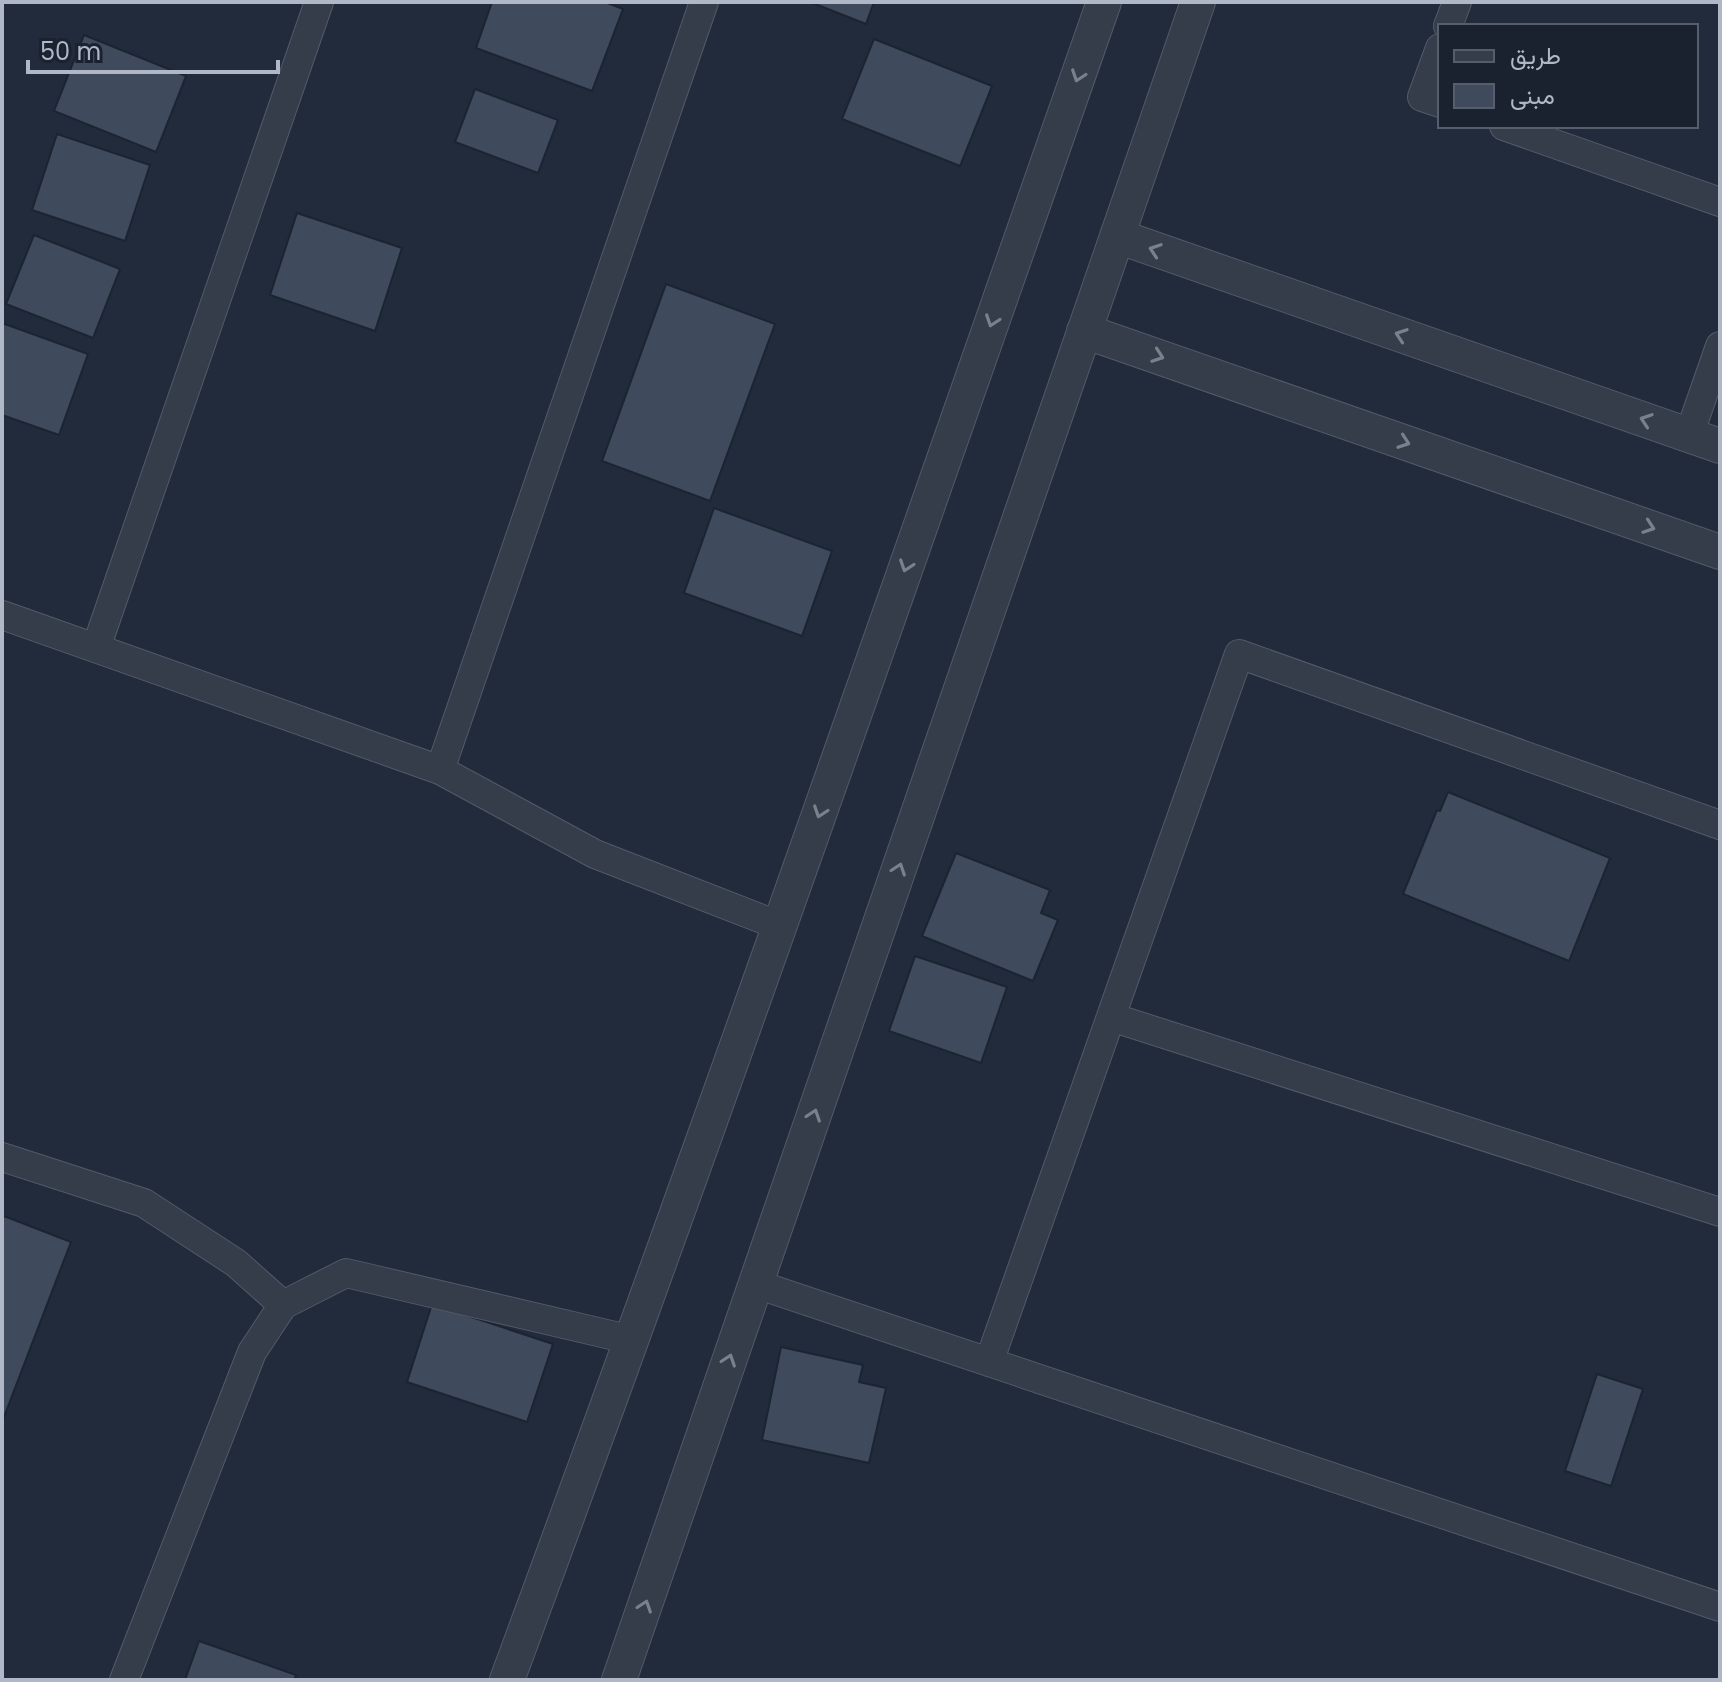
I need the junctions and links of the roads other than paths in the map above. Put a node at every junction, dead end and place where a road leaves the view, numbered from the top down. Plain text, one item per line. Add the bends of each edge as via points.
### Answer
1 (319, 2) edge
2 (704, 2) edge
3 (1104, 2) edge
4 (1198, 2) edge
5 (1457, 2) edge
6 (1449, 24) edge
7 (1438, 53) edge
8 (1438, 102) edge
9 (1510, 128) edge
10 (1720, 202) edge
11 (1117, 236) junction
12 (1084, 331) junction
13 (1720, 346) edge
14 (1705, 441) edge
15 (1720, 552) edge
16 (2, 615) edge
17 (96, 648) junction
18 (440, 770) junction
19 (1720, 825) edge
20 (780, 926) junction
21 (1111, 1017) junction
22 (2, 1157) edge
23 (1720, 1212) edge
24 (756, 1284) junction
25 (283, 1305) junction
26 (632, 1340) junction
27 (989, 1362) junction
28 (1720, 1607) edge
29 (124, 1680) edge
30 (507, 1680) edge
31 (619, 1680) edge

1 - 17 street
2 - 18 street
3 -> 20 street
4 - 11 street
5 - 6 street
7 - 8 street via 1422,97
9 - 10 street
11 - 12 street
14 -> 11 street
12 -> 15 street
24 -> 12 street
13 - 14 street
16 - 17 street
17 - 18 street
18 - 20 street via 595,854
19 - 21 street via 1239,654
20 - 26 street
21 - 23 street
21 - 27 street
22 - 25 street via 144,1203 236,1263
24 - 27 street
31 -> 24 street
25 - 26 street via 346,1273
25 - 29 street via 252,1352
26 - 30 street
27 - 28 street

